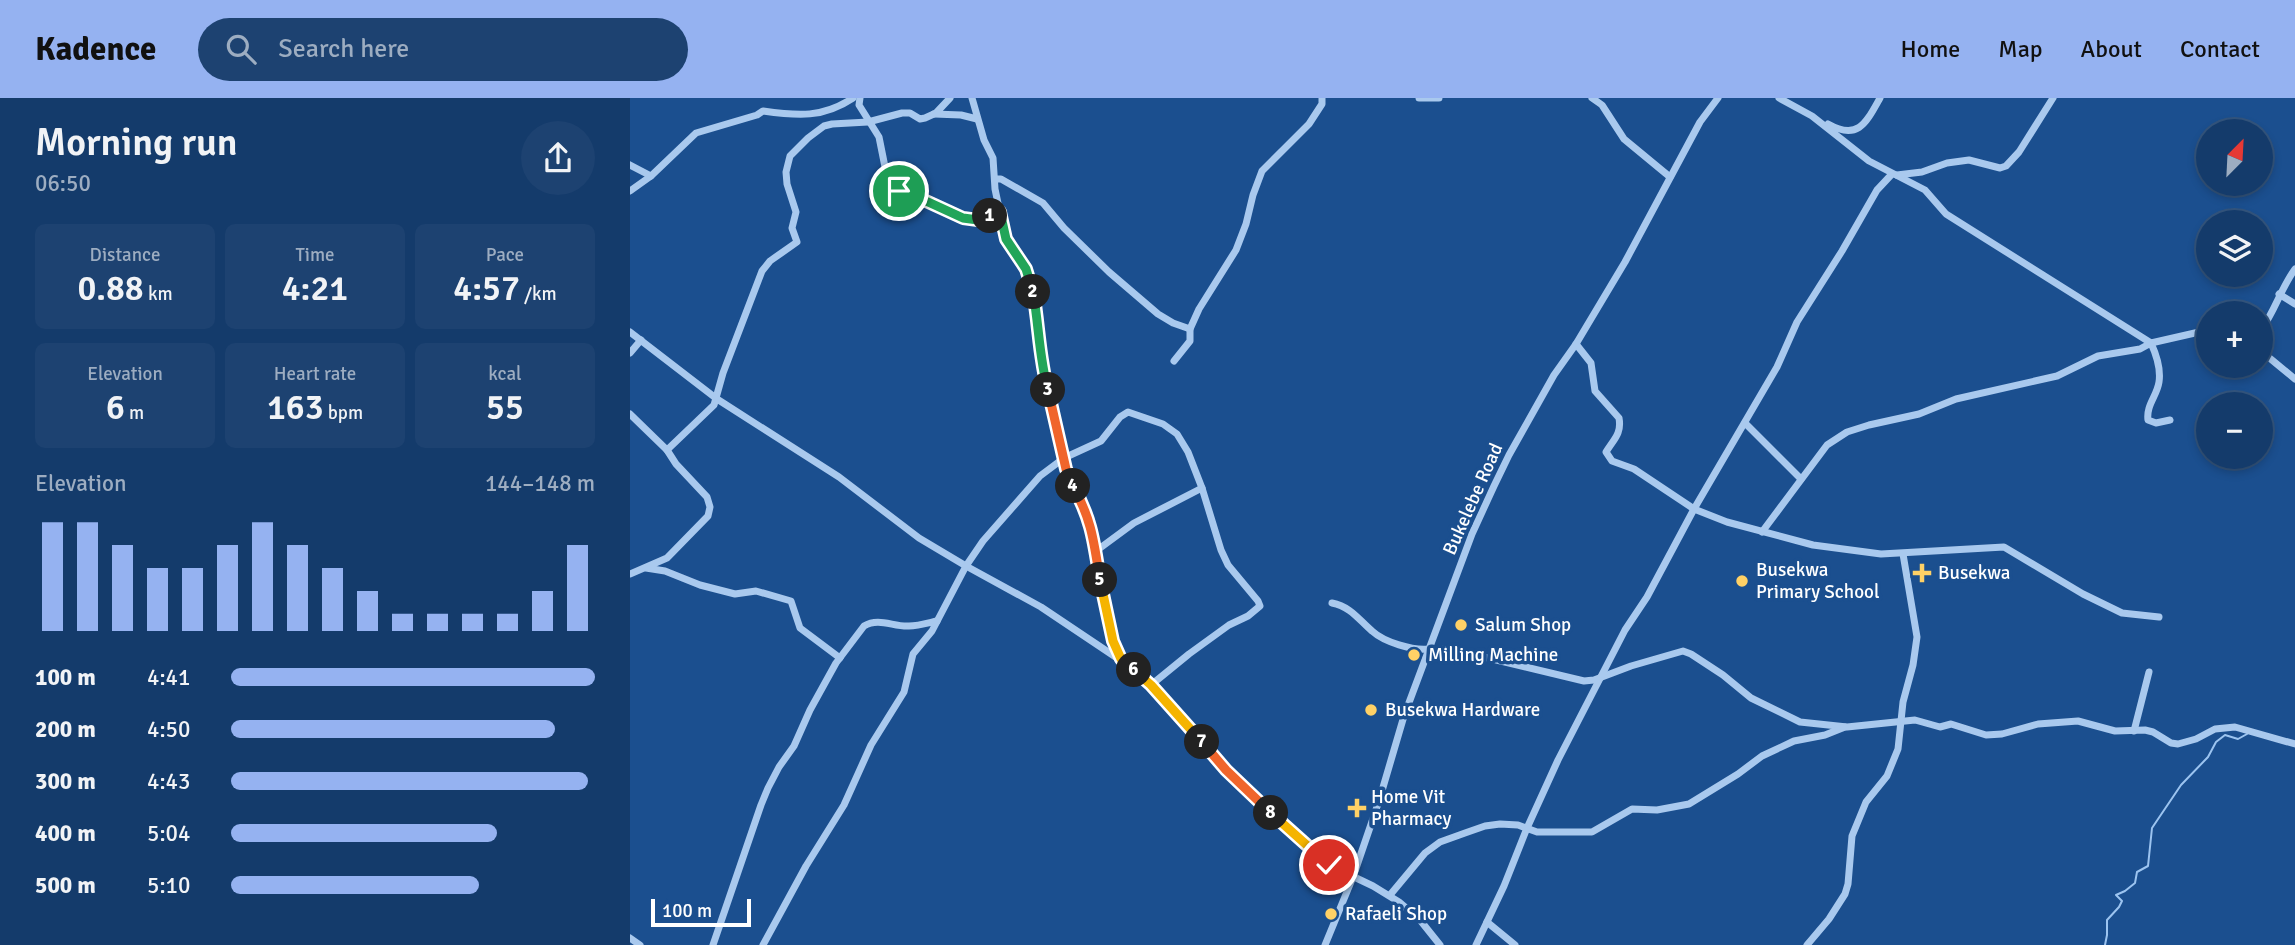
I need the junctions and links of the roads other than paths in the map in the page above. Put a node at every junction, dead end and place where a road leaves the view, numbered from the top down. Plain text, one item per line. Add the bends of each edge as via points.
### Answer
1 (853, 98) edge
2 (860, 98) edge
3 (950, 98) edge
4 (972, 98) edge
5 (1322, 98) edge
6 (1329, 98) edge
7 (1419, 98) edge
8 (1438, 98) edge
9 (1592, 98) edge
10 (1718, 98) edge
11 (1779, 98) edge
12 (1880, 98) edge
13 (2053, 98) edge
14 (933, 114) junction
15 (977, 119) junction
16 (868, 122) junction
17 (1820, 123) junction
18 (630, 165) edge
19 (1894, 175) junction
20 (651, 176) junction
21 (1670, 177) junction
22 (995, 179) junction
23 (630, 191) edge
24 (1000, 212) junction
25 (2295, 269) edge
26 (2279, 294) junction
27 (2295, 304) edge
28 (2273, 310) edge
29 (1191, 329) junction
30 (630, 332) edge
31 (2196, 333) edge
32 (641, 340) junction
33 (2151, 343) junction
34 (1576, 344) junction
35 (630, 353) edge
36 (1174, 361) dead end
37 (2273, 361) edge
38 (2295, 379) edge
39 (717, 399) junction
40 (630, 414) edge
41 (2170, 420) dead end
42 (1745, 423) junction
43 (667, 450) junction
44 (1064, 458) junction
45 (1801, 479) junction
46 (1202, 488) junction
47 (1694, 509) junction
48 (1762, 532) junction
49 (1096, 551) junction
50 (1903, 554) junction
51 (966, 566) junction
52 (645, 568) junction
53 (630, 574) edge
54 (1332, 603) dead end
55 (2159, 617) dead end
56 (937, 621) junction
57 (1429, 650) junction
58 (840, 658) junction
59 (1121, 659) junction
60 (2148, 672) dead end
61 (1602, 678) junction
62 (1151, 685) junction
63 (1902, 720) junction
64 (1847, 727) junction
65 (2134, 731) junction
66 (2295, 744) edge
67 (1527, 828) junction
68 (1353, 877) junction
69 (1390, 895) junction
70 (1486, 922) junction
71 (630, 938) edge
72 (640, 945) edge
73 (713, 945) edge
74 (763, 945) edge
75 (1325, 945) edge
76 (1440, 945) edge
77 (1476, 945) edge
78 (1516, 945) edge
79 (1807, 945) edge

1 - 20 street via 809,115 763,111 696,133
2 - 16 street
3 - 14 street
4 - 15 street
5 - 6 street
5 - 29 street via 1309,124 1262,171 1236,250
7 - 8 street
9 - 21 street via 1602,105 1624,139
10 - 21 street, Bukelebe Road
11 - 17 street
12 - 17 street via 1856,130 1844,132
13 - 19 street via 2020,152 2006,166 1969,160
14 - 15 street
14 - 16 street via 920,119 902,113
15 - 22 street via 993,159
16 - 24 street via 879,138 894,186 910,200 926,201 972,220
16 - 39 street via 824,126 790,156 786,172 796,212 792,228 797,242 762,271
17 - 19 street via 1849,148
18 - 20 street
19 - 33 street via 1926,190 1946,215
19 - 42 street via 1877,190 1797,322
20 - 23 street
21 - 34 street, Bukelebe Road
22 - 24 street
22 - 29 street via 1043,203 1109,272 1158,314
24 - 44 street via 1006,239 1031,284 1042,365
25 - 26 street
26 - 27 street
26 - 28 street
29 - 36 street via 1190,341
30 - 32 street
31 - 33 street
32 - 35 street
32 - 39 street
33 - 41 street via 2157,355 2159,383 2148,421
33 - 45 street via 2098,356 2057,376 1956,399 1919,414 1847,432 1827,445
34 - 47 street via 1591,363 1595,391 1619,418 1617,437 1606,452 1609,459 1634,468
34 - 57 street, Bukelebe Road via 1509,455 1472,534
37 - 38 street
39 - 43 street
39 - 51 street
40 - 43 street
42 - 45 street
42 - 47 street
43 - 52 street via 710,501 710,512 672,554
44 - 46 street via 1101,441 1120,417 1134,413 1177,434
44 - 49 street
44 - 51 street via 1031,485
45 - 48 street
46 - 49 street via 1134,523
46 - 62 street via 1228,565 1259,606
47 - 48 street
47 - 61 street
48 - 50 street via 1854,552
49 - 59 street via 1108,621
50 - 55 street via 2004,547 2122,613
50 - 63 street via 1917,637
51 - 56 street
51 - 59 street
52 - 53 street
52 - 58 street via 735,594 755,591 791,601 800,628
54 - 57 street via 1345,606 1383,638
56 - 58 street via 909,626 870,623
56 - 74 street via 913,654 908,685
57 - 61 street via 1458,651 1584,681
57 - 68 street, Bukelebe Road
58 - 73 street via 761,804
59 - 62 street
60 - 65 street
61 - 64 street via 1683,651 1751,698 1792,719
61 - 67 street
62 - 68 street via 1256,801 1321,859
63 - 64 street
63 - 65 street via 1940,727 1951,724 1981,735 2067,720
63 - 79 street via 1892,767 1866,802 1852,835 1847,888
64 - 67 street via 1794,741 1762,756 1689,804 1632,809 1592,832
65 - 66 street via 2154,732 2178,744 2215,729 2235,727
67 - 69 street via 1485,826 1440,842
67 - 70 street
68 - 69 street
68 - 75 street, Bukelebe Road
69 - 76 street via 1420,920
70 - 77 street
70 - 78 street
71 - 72 street

